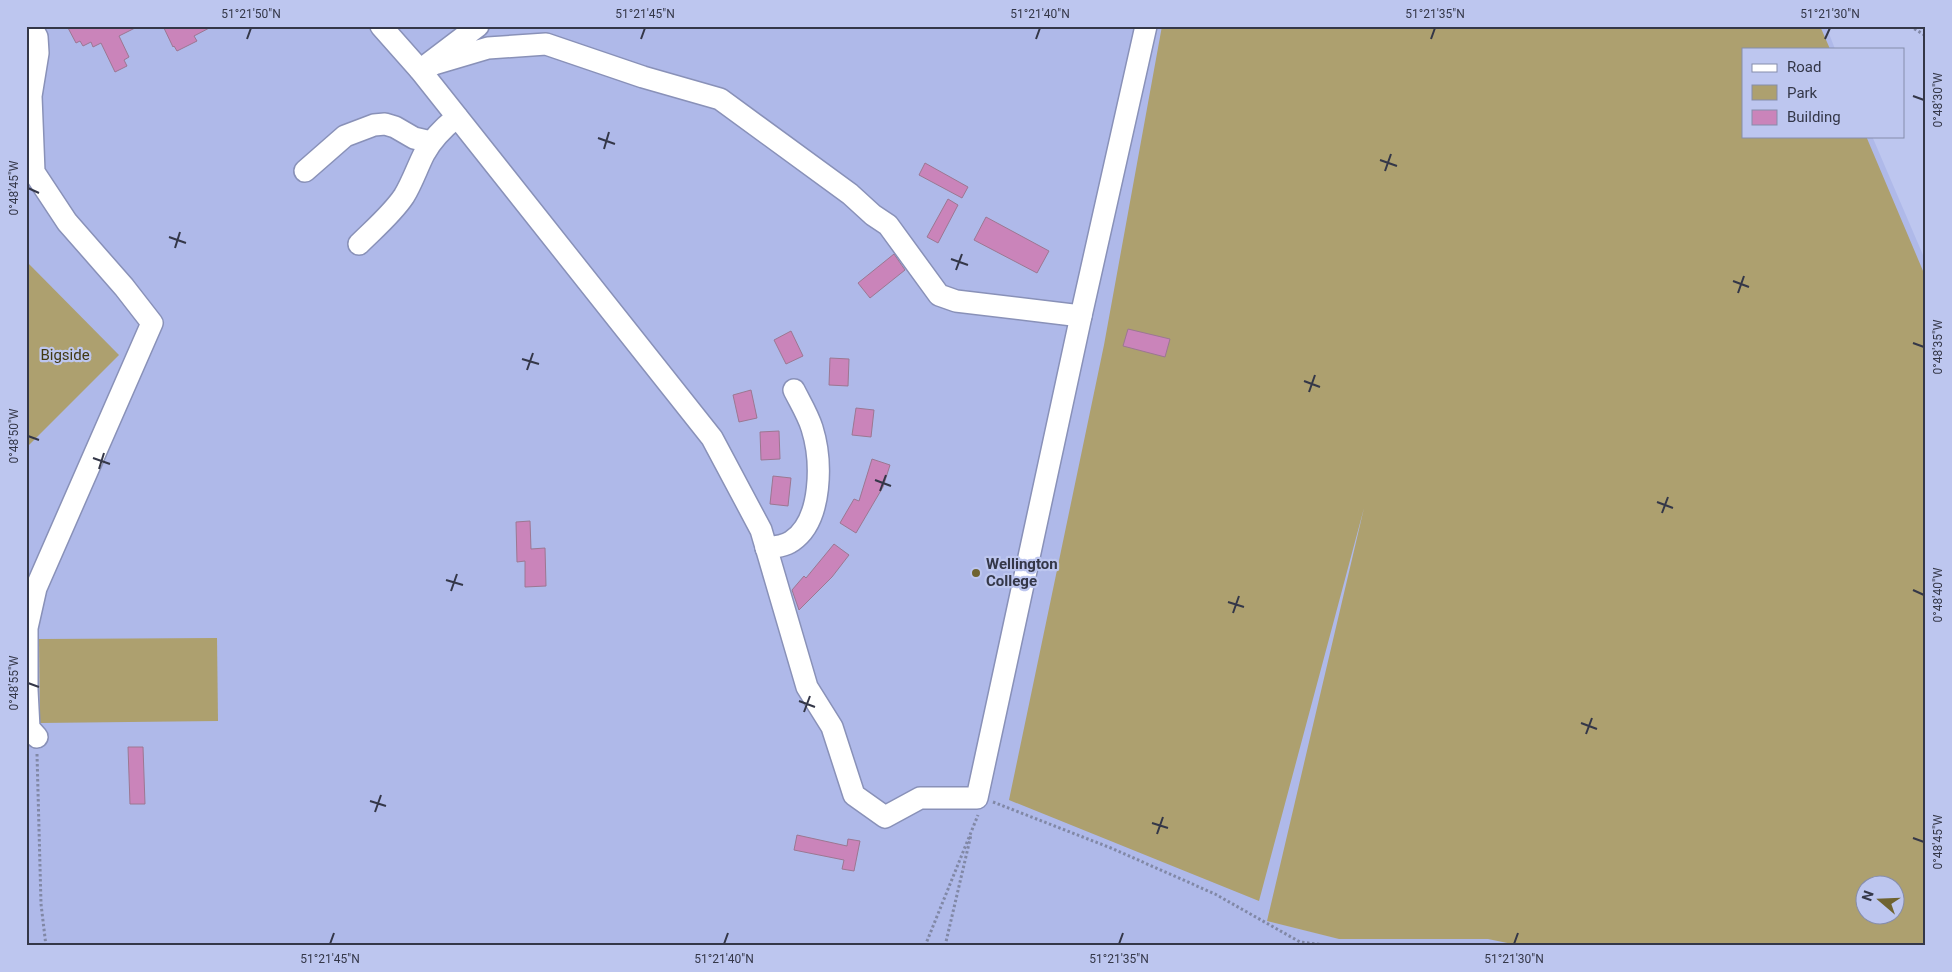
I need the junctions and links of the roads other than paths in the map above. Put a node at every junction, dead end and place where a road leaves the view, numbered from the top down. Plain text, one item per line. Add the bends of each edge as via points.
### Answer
1 (31, 26) edge
2 (381, 26) edge
3 (478, 26) edge
4 (1145, 28) edge
5 (420, 70) junction
6 (457, 117) junction
7 (431, 142) junction
8 (304, 171) dead end
9 (359, 244) dead end
10 (1080, 316) junction
11 (794, 390) dead end
12 (766, 548) junction
13 (37, 737) road end

1 - 13 lane via 37,37 38,53 31,96 34,172 67,222 152,323 36,588 27,628 27,690 29,728
2 - 5 lane
3 - 5 lane
4 - 10 lane
5 - 6 lane
5 - 10 lane via 488,48 546,44 720,99 888,225 939,295 956,301
6 - 7 lane
6 - 12 lane via 712,438 761,530
7 - 8 lane via 385,124 374,125 344,136
7 - 9 lane via 403,198
10 - 12 lane via 977,798 920,798 885,817 854,795 832,726 808,688
11 - 12 lane via 812,427 818,454 814,506 805,525 792,540

